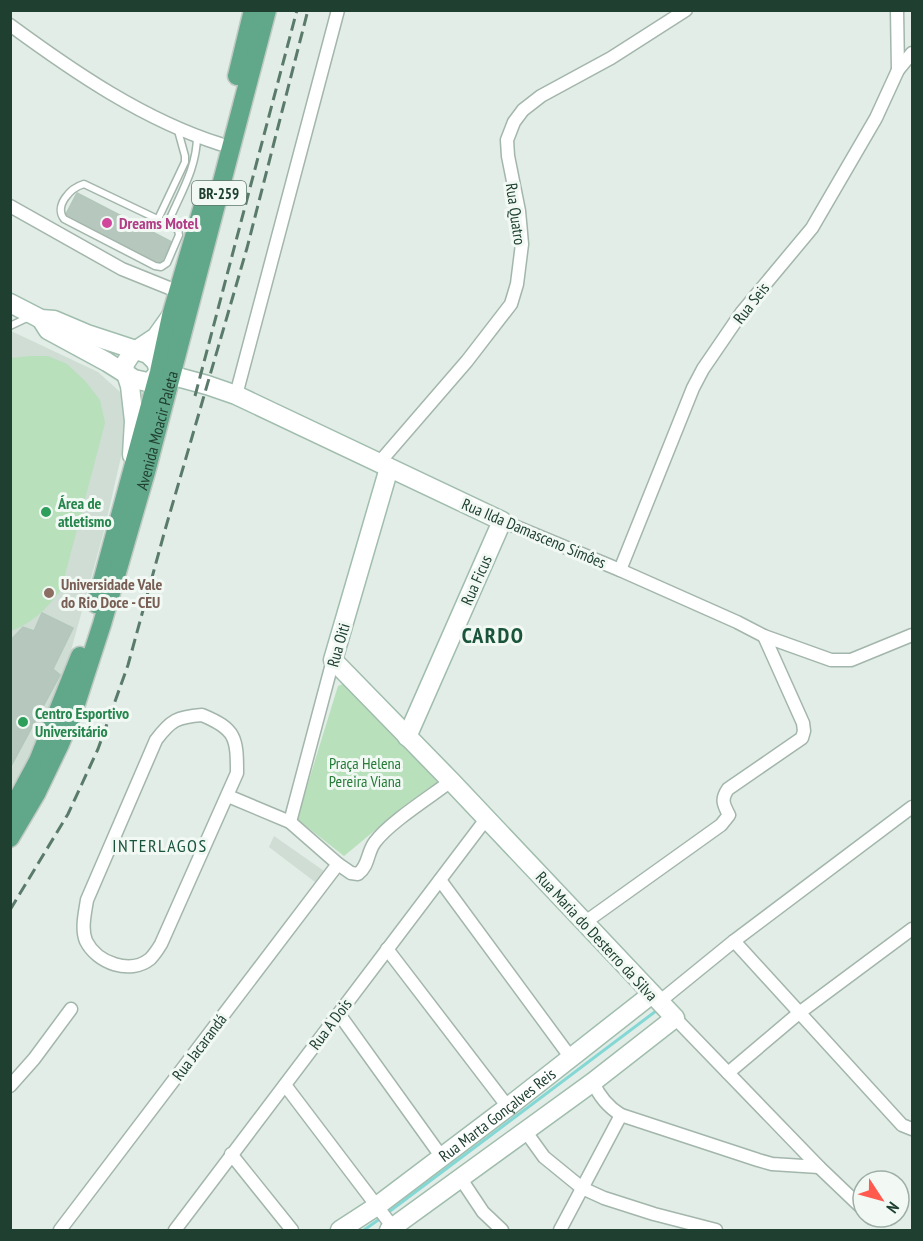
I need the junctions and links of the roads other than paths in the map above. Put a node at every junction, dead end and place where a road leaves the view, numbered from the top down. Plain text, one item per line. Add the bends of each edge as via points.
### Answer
1 (253, 10) edge
2 (267, 10) edge
3 (338, 10) edge
4 (686, 10) edge
5 (897, 10) edge
6 (10, 26) edge
7 (912, 53) edge
8 (898, 70) junction
9 (177, 127) junction
10 (197, 135) junction
11 (220, 144) junction
12 (10, 207) edge
13 (158, 219) junction
14 (168, 224) junction
15 (178, 292) junction
16 (10, 303) edge
17 (171, 316) junction
18 (37, 317) junction
19 (10, 326) edge
20 (137, 350) junction
21 (126, 374) junction
22 (165, 374) junction
23 (236, 395) junction
24 (132, 465) junction
25 (384, 466) junction
26 (502, 521) junction
27 (620, 570) junction
28 (912, 635) edge
29 (764, 636) junction
30 (333, 660) junction
31 (407, 737) junction
32 (451, 781) junction
33 (228, 796) junction
34 (912, 807) edge
35 (10, 813) edge
36 (486, 819) junction
37 (290, 822) junction
38 (10, 838) edge
39 (338, 864) junction
40 (440, 880) junction
41 (584, 923) junction
42 (912, 929) edge
43 (734, 941) junction
44 (387, 950) junction
45 (655, 998) junction
46 (71, 1009) dead end
47 (799, 1013) junction
48 (339, 1014) junction
49 (675, 1018) junction
50 (571, 1058) junction
51 (728, 1073) junction
52 (593, 1082) junction
53 (285, 1085) junction
54 (10, 1086) edge
55 (508, 1107) junction
56 (621, 1115) junction
57 (907, 1127) edge
58 (525, 1132) junction
59 (231, 1154) junction
60 (441, 1156) junction
61 (819, 1167) junction
62 (461, 1179) junction
63 (582, 1188) junction
64 (851, 1198) edge
65 (377, 1206) junction
66 (179, 1228) edge
67 (392, 1229) edge
68 (60, 1230) edge
69 (292, 1230) edge
70 (340, 1230) edge
71 (501, 1230) edge
72 (560, 1230) edge
73 (716, 1230) edge

1 - 11 main road, Avenida Moacir Paleta / BR-259
2 - 22 main road, Avenida Moacir Paleta / BR-259
3 - 23 street
4 - 25 street, Rua Quatro via 611,58 541,96 514,122 507,140 508,156 522,244 518,284 511,303
5 - 8 street
6 - 9 street via 136,107
7 - 8 street, Rua Seis
8 - 27 street, Rua Seis via 876,118 812,228 742,312 703,369
9 - 10 street
9 - 13 lane via 185,162
10 - 11 street
10 - 14 lane via 193,166
11 - 15 main road, Avenida Moacir Paleta / BR-259
12 - 15 street via 122,269
13 - 14 lane
13 - 14 lane via 84,184 70,192 60,209 64,219 162,267 179,235
15 - 17 main road, Avenida Moacir Paleta / BR-259
16 - 18 street
17 - 20 street via 156,337
17 - 22 main road, Avenida Moacir Paleta / BR-259
18 - 19 lane
18 - 20 street
18 - 21 street via 48,330
20 - 21 street via 126,362
20 - 22 street via 153,357
21 - 22 street via 147,382
21 - 24 street via 134,421
22 - 23 street, Rua Ilda Damasceno Simôes
22 - 24 main road, Avenida Moacir Paleta / BR-259
22 - 38 main road, Avenida Moacir Paleta / BR-259 via 124,552 75,707 36,794
23 - 25 street, Rua Ilda Damasceno Simôes
24 - 35 main road, Avenida Moacir Paleta / BR-259 via 78,662 38,761
25 - 26 street, Rua Ilda Damasceno Simôes
25 - 30 street, Rua Oiti
26 - 27 street, Rua Ilda Damasceno Simôes
26 - 31 street, Rua Ficus
27 - 29 street, Rua Ilda Damasceno Simôes
28 - 29 street, Rua Ilda Damasceno Simôes via 841,661
29 - 41 street via 803,723 802,738 728,789 723,801 729,815 721,825
30 - 31 street, Rua Maria do Desterro da Silva
30 - 37 street, Rua Oiti
31 - 32 street, Rua Maria do Desterro da Silva
32 - 36 street, Rua Maria do Desterro da Silva
32 - 39 street via 383,833 358,874
33 - 33 street via 237,773 233,737 221,723 202,715 170,722 156,740 87,900 86,940 106,961 120,967 136,967 150,959 161,945
33 - 37 street
34 - 43 street
36 - 40 street, Rua A Dois
36 - 41 street, Rua Maria do Desterro da Silva
37 - 39 street
39 - 68 street, Rua Jacarandá
40 - 44 street, Rua A Dois
40 - 50 street
41 - 45 street, Rua Maria do Desterro da Silva
42 - 47 street
43 - 45 street
43 - 47 street
44 - 48 street, Rua A Dois
44 - 55 street
45 - 49 street, Rua Maria do Desterro da Silva
45 - 50 street, Rua Marta Gonçalves Reis
46 - 54 street
47 - 51 street
47 - 57 street
48 - 53 street, Rua A Dois
48 - 60 street
49 - 51 street, Rua Maria do Desterro da Silva
49 - 52 street, Rua Marta Gonçalves Reis
50 - 55 street, Rua Marta Gonçalves Reis
51 - 61 street, Rua Maria do Desterro da Silva
52 - 56 street via 606,1103
52 - 58 street, Rua Marta Gonçalves Reis
53 - 59 street, Rua A Dois
53 - 65 street
55 - 60 street, Rua Marta Gonçalves Reis
56 - 61 street via 765,1162
56 - 63 street
58 - 62 street, Rua Marta Gonçalves Reis
58 - 63 street via 544,1157
59 - 66 street, Rua A Dois
59 - 69 street
60 - 65 street, Rua Marta Gonçalves Reis
61 - 64 street, Rua Maria do Desterro da Silva
62 - 67 street, Rua Marta Gonçalves Reis
62 - 71 street via 483,1212
63 - 72 street
63 - 73 street via 654,1214
65 - 67 street
65 - 70 street, Rua Marta Gonçalves Reis

